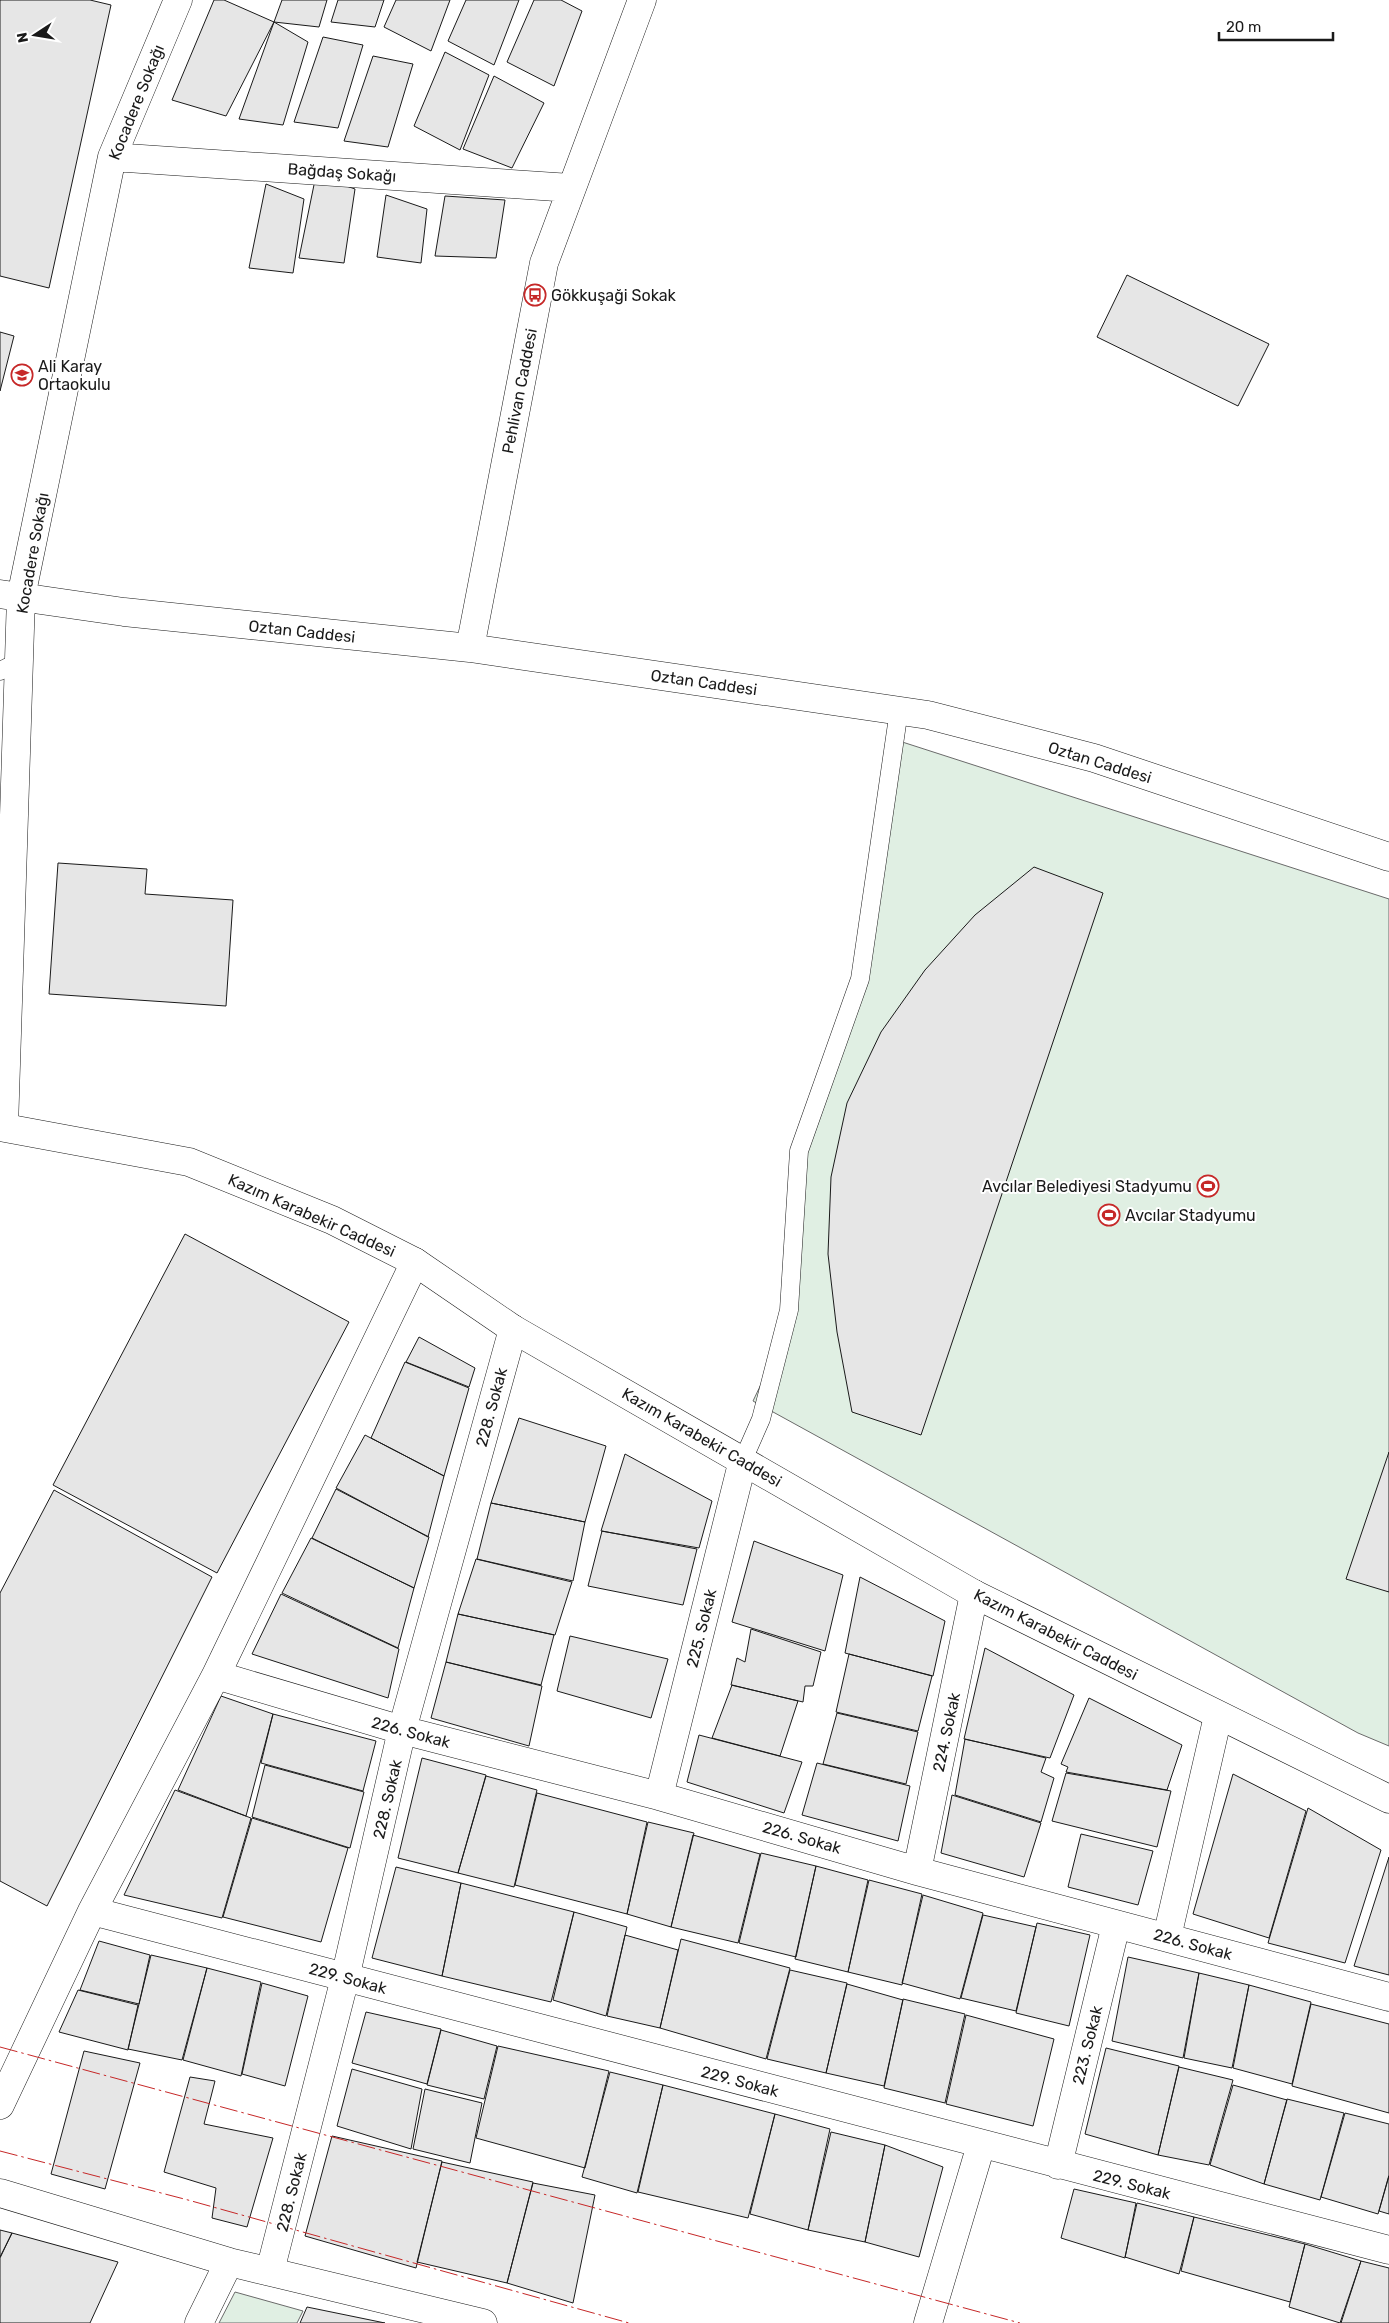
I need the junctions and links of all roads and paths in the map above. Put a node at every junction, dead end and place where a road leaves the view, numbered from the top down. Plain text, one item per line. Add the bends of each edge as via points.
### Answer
1 (178, 0) edge
2 (642, 0) edge
3 (112, 157) junction
4 (571, 188) junction
5 (10, 596) edge
6 (470, 648) junction
7 (9, 667) edge
8 (899, 710) junction
9 (1389, 857) edge
10 (2, 1127) edge
11 (415, 1262) junction
12 (513, 1329) junction
13 (743, 1460) junction
14 (974, 1594) junction
15 (216, 1675) junction
16 (1218, 1716) junction
17 (402, 1730) junction
18 (659, 1796) junction
19 (1389, 1799) edge
20 (917, 1871) junction
21 (92, 1911) junction
22 (1116, 1925) junction
23 (1167, 1937) junction
24 (345, 1978) junction
25 (1389, 1996) edge
26 (0, 2105) edge
27 (982, 2145) junction
28 (1058, 2165) junction
29 (0, 2193) edge
30 (1389, 2250) edge
31 (229, 2262) junction
32 (270, 2271) junction
33 (199, 2323) edge
34 (483, 2323) edge
35 (928, 2323) edge

1 - 3 street, Kocadere Sokağı
2 - 4 street, Pehlivan Caddesi
3 - 4 street, Bağdaş Sokağı
3 - 5 street, Kocadere Sokağı
4 - 6 street, Pehlivan Caddesi via 544,263
5 - 6 street, Oztan Caddesi via 124,612
5 - 7 street, Kocadere Sokağı
6 - 8 street, Oztan Caddesi
7 - 10 street, Kocadere Sokağı
8 - 9 street, Oztan Caddesi via 1094,758
8 - 13 lane via 860,979 799,1151 789,1310 761,1419
10 - 11 street, Kazım Karabekir Caddesi via 189,1162 332,1220
11 - 12 street, Kazım Karabekir Caddesi
11 - 15 street
12 - 13 street, Kazım Karabekir Caddesi
12 - 17 street, 228. Sokak
13 - 14 street, Kazım Karabekir Caddesi
13 - 18 street, 225. Sokak
14 - 16 street, Kazım Karabekir Caddesi
14 - 20 street, 224. Sokak
15 - 17 street, 226. Sokak
15 - 21 street
16 - 19 street, Kazım Karabekir Caddesi
16 - 23 street
17 - 18 street, 226. Sokak
17 - 24 street, 228. Sokak
18 - 20 street, 226. Sokak
20 - 22 street, 226. Sokak
21 - 24 street, 229. Sokak
21 - 26 street
22 - 23 street, 226. Sokak
22 - 28 street, 223. Sokak
23 - 25 street, 226. Sokak
24 - 27 street, 229. Sokak
24 - 32 street, 228. Sokak
27 - 28 street, 229. Sokak
27 - 35 street
28 - 30 street, 229. Sokak
29 - 31 street
31 - 32 street
31 - 33 street
32 - 34 street

